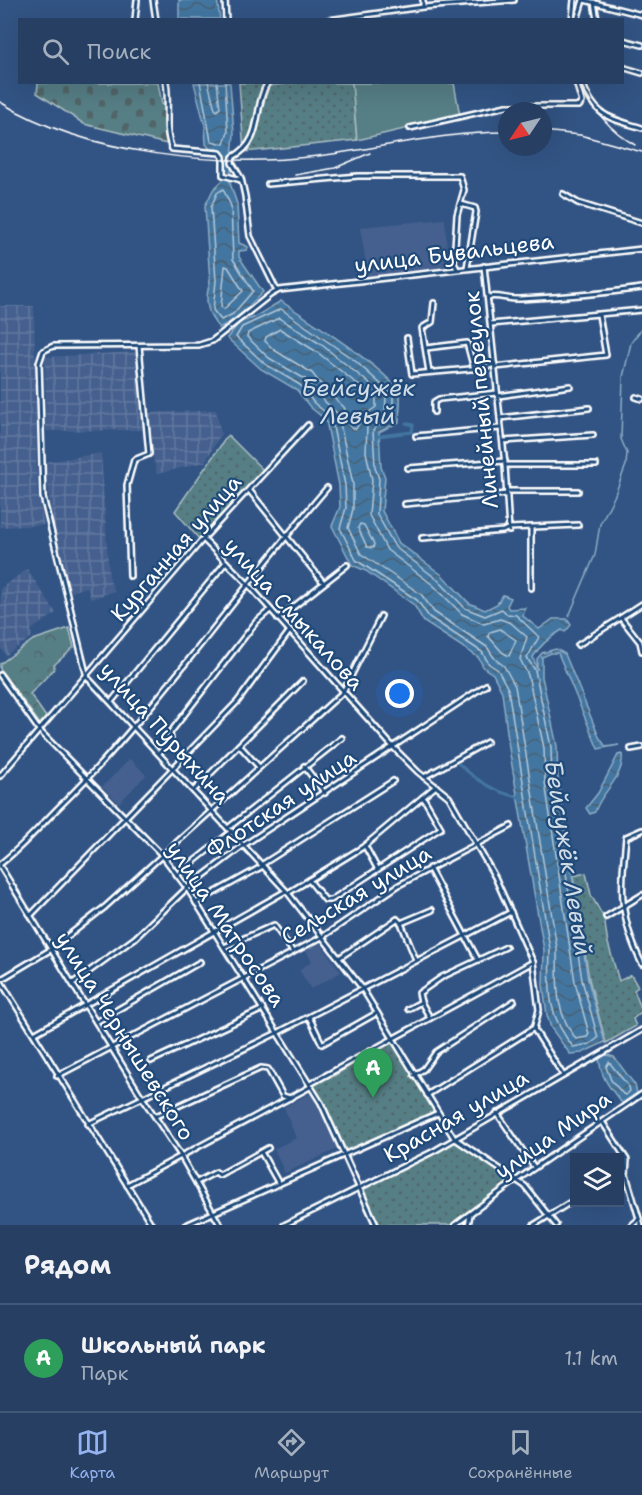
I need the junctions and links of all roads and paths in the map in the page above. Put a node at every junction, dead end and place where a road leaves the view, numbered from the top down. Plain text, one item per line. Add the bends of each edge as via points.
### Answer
1 (137, 0) edge
2 (153, 0) edge
3 (225, 0) edge
4 (423, 0) edge
5 (514, 0) edge
6 (574, 0) edge
7 (584, 0) edge
8 (594, 2) junction
9 (423, 7) junction
10 (642, 15) edge
11 (135, 18) edge
12 (156, 18) edge
13 (226, 18) edge
14 (343, 18) edge
15 (572, 18) edge
16 (578, 18) edge
17 (597, 18) edge
18 (624, 39) edge
19 (642, 45) edge
20 (624, 68) edge
21 (642, 73) edge
22 (166, 84) edge
23 (267, 84) edge
24 (577, 84) edge
25 (583, 84) edge
26 (410, 128) dead end
27 (642, 128) edge
28 (241, 180) junction
29 (268, 184) dead end
30 (563, 194) dead end
31 (461, 204) junction
32 (642, 223) edge
33 (642, 249) edge
34 (484, 266) junction
35 (467, 268) junction
36 (457, 269) junction
37 (642, 288) edge
38 (277, 291) junction
39 (270, 295) joint
40 (488, 297) junction
41 (434, 303) dead end
42 (642, 310) edge
43 (599, 315) junction
44 (491, 324) junction
45 (407, 338) dead end
46 (139, 346) junction
47 (426, 348) junction
48 (495, 366) junction
49 (474, 369) junction
50 (429, 372) junction
51 (570, 386) dead end
52 (497, 394) junction
53 (636, 397) dead end
54 (642, 399) edge
55 (589, 408) dead end
56 (434, 412) dead end
57 (500, 418) junction
58 (308, 425) dead end
59 (500, 428) junction
60 (593, 435) dead end
61 (416, 436) dead end
62 (502, 441) junction
63 (505, 463) junction
64 (596, 465) dead end
65 (408, 468) dead end
66 (327, 488) dead end
67 (249, 490) junction
68 (578, 491) dead end
69 (507, 493) junction
70 (405, 504) dead end
71 (578, 525) dead end
72 (531, 527) junction
73 (509, 529) junction
74 (287, 535) junction
75 (422, 538) dead end
76 (202, 539) junction
77 (226, 562) junction
78 (347, 565) dead end
79 (130, 576) dead end
80 (323, 582) junction
81 (247, 583) junction
82 (531, 588) dead end
83 (642, 604) edge
84 (270, 610) junction
85 (381, 616) dead end
86 (621, 617) junction
87 (278, 619) junction
88 (289, 632) junction
89 (578, 645) dead end
90 (642, 651) edge
91 (0, 675) edge
92 (87, 677) junction
93 (303, 681) dead end
94 (486, 685) dead end
95 (343, 692) junction
96 (111, 702) junction
97 (134, 726) junction
98 (39, 730) junction
99 (342, 738) dead end
100 (642, 741) edge
101 (487, 742) dead end
102 (239, 744) junction
103 (642, 747) edge
104 (394, 748) junction
105 (631, 749) dead end
106 (159, 753) junction
107 (304, 766) junction
108 (259, 767) junction
109 (174, 769) junction
110 (0, 777) edge
111 (424, 777) junction
112 (87, 779) junction
113 (393, 781) dead end
114 (436, 786) junction
115 (194, 790) junction
116 (325, 793) junction
117 (423, 796) junction
118 (211, 809) junction
119 (126, 819) junction
120 (511, 826) dead end
121 (228, 828) junction
122 (642, 830) edge
123 (232, 831) junction
124 (478, 844) junction
125 (244, 845) junction
126 (365, 845) junction
127 (162, 855) junction
128 (0, 865) edge
129 (262, 865) junction
130 (378, 868) junction
131 (429, 868) junction
132 (177, 875) junction
133 (309, 880) junction
134 (187, 888) junction
135 (287, 892) junction
136 (642, 895) edge
137 (196, 903) junction
138 (623, 905) junction
139 (432, 910) dead end
140 (511, 912) junction
141 (30, 915) junction
142 (606, 917) dead end
143 (401, 923) junction
144 (213, 931) junction
145 (464, 936) junction
146 (322, 937) junction
147 (223, 947) junction
148 (506, 947) dead end
149 (50, 950) junction
150 (293, 952) junction
151 (339, 958) junction
152 (478, 960) junction
153 (416, 961) junction
154 (200, 962) dead end
155 (533, 962) junction
156 (642, 964) edge
157 (0, 980) edge
158 (244, 980) junction
159 (74, 983) junction
160 (362, 988) junction
161 (514, 1001) dead end
162 (421, 1002) junction
163 (85, 1004) junction
164 (263, 1009) junction
165 (408, 1009) dead end
166 (377, 1013) junction
167 (309, 1017) junction
168 (430, 1018) junction
169 (96, 1022) junction
170 (534, 1028) junction
171 (642, 1030) edge
172 (279, 1032) junction
173 (34, 1034) junction
174 (392, 1038) junction
175 (112, 1048) junction
176 (151, 1061) dead end
177 (414, 1075) junction
178 (563, 1075) junction
179 (57, 1076) junction
180 (310, 1084) junction
181 (642, 1094) edge
182 (427, 1095) junction
183 (144, 1097) junction
184 (290, 1098) junction
185 (438, 1113) junction
186 (497, 1113) junction
187 (156, 1116) junction
188 (603, 1123) junction
189 (88, 1124) junction
190 (454, 1137) junction
191 (268, 1148) dead end
192 (261, 1152) junction
193 (345, 1154) junction
194 (181, 1156) junction
195 (534, 1167) junction
196 (627, 1171) junction
197 (624, 1173) edge
198 (515, 1179) junction
199 (196, 1182) junction
200 (279, 1184) junction
201 (127, 1185) junction
202 (358, 1190) junction
203 (570, 1202) edge
204 (213, 1213) junction
205 (470, 1214) junction
206 (548, 1215) junction
207 (639, 1219) junction
208 (456, 1224) edge
209 (152, 1225) edge
210 (186, 1225) edge
211 (220, 1225) edge
212 (284, 1225) edge
213 (376, 1225) edge
214 (467, 1225) edge
215 (534, 1225) edge
216 (556, 1225) edge
217 (632, 1225) edge
218 (641, 1225) edge

1 - 11 street
2 - 12 street
3 - 13 street
4 - 9 street
5 - 9 street
6 - 15 street
7 - 8 street
7 - 16 street
8 - 10 street
8 - 17 street
9 - 14 street
18 - 19 street
20 - 21 street
22 - 28 street via 168,138 173,150 220,153 223,176
23 - 28 street via 253,140 233,157
24 - 26 street via 582,102 579,106 506,106
25 - 27 street via 605,117
28 - 38 street via 250,236
29 - 31 street via 358,176 460,176 464,190
30 - 32 street via 578,203
31 - 35 street, Линейный переулок via 475,208 476,212
31 - 36 street via 454,263
33 - 34 street, улица Бувальцева
34 - 35 street, улица Бувальцева
34 - 40 street, Линейный переулок
35 - 36 street, улица Бувальцева
36 - 38 street, улица Бувальцева
37 - 40 street via 565,297
38 - 39 street, улица Бувальцева
39 - 46 street, улица Пурыхина via 212,341 198,345
40 - 44 street, Линейный переулок
41 - 47 street via 432,322 422,328
42 - 43 street
43 - 44 street
43 - 48 street via 606,355
44 - 48 street, Линейный переулок
45 - 50 street via 412,374
46 - 79 street via 149,454 134,460 127,476
46 - 92 street, улица Пурыхина via 53,346 39,357 43,496
47 - 49 street via 467,343
47 - 50 street
48 - 49 street
48 - 52 street, Линейный переулок
49 - 50 street
51 - 52 street
52 - 56 street via 439,399 434,402
52 - 57 street, Линейный переулок
53 - 54 street
55 - 57 street
57 - 59 street, Линейный переулок
58 - 67 street, Курганная улица
59 - 61 street
59 - 62 street, Линейный переулок
60 - 62 street
62 - 63 street, Линейный переулок
63 - 64 street
63 - 65 street
63 - 69 street, Линейный переулок
66 - 74 street
67 - 74 street
67 - 76 street, Курганная улица
68 - 69 street
69 - 70 street
69 - 73 street, Линейный переулок
71 - 72 street
72 - 73 street
72 - 82 street
73 - 75 street
74 - 80 street
74 - 81 street
76 - 77 street, улица Смыкалова
76 - 92 street, Курганная улица
77 - 81 street, улица Смыкалова
77 - 96 street
78 - 80 street
80 - 87 street
81 - 84 street, улица Смыкалова
81 - 97 street
83 - 86 street
84 - 87 street, улица Смыкалова
84 - 106 street via 256,622 170,733 171,740
85 - 95 street
86 - 89 street
86 - 90 street via 640,642
87 - 88 street, улица Смыкалова
88 - 95 street, улица Смыкалова
88 - 109 street via 238,701
91 - 98 street, улица Матросова
92 - 96 street, улица Пурыхина
92 - 98 street, Курганная улица
93 - 102 street
94 - 104 street, Флотская улица
95 - 104 street, улица Смыкалова
95 - 108 street
96 - 97 street, улица Пурыхина
97 - 106 street, улица Пурыхина
97 - 112 street
98 - 110 street, Курганная улица
98 - 112 street, улица Матросова
99 - 107 street
100 - 103 street
101 - 111 street
102 - 108 street
102 - 115 street
103 - 105 street
104 - 111 street, улица Смыкалова
104 - 116 street, Флотская улица
106 - 109 street, улица Пурыхина
107 - 116 street
107 - 121 street
108 - 118 street
109 - 115 street, улица Пурыхина
109 - 119 street
111 - 114 street, улица Смыкалова
112 - 119 street, улица Матросова
112 - 128 street
113 - 129 street
114 - 117 street
114 - 124 street, улица Смыкалова via 449,797
115 - 118 street, улица Пурыхина
116 - 125 street, Флотская улица
117 - 126 street
117 - 130 street via 441,828
118 - 121 street, улица Пурыхина
118 - 127 street
119 - 127 street, улица Матросова
119 - 141 street
120 - 124 street, Сельская улица
121 - 123 street, улица Пурыхина
122 - 138 street via 626,837
123 - 125 street, улица Пурыхина
123 - 132 street
124 - 131 street, Сельская улица
124 - 140 street, улица Смыкалова
125 - 129 street, улица Пурыхина
125 - 134 street, Флотская улица
126 - 130 street
126 - 133 street
127 - 132 street, улица Матросова
127 - 149 street
128 - 141 street, улица Чернышевского
129 - 135 street, улица Пурыхина
129 - 137 street
130 - 133 street via 328,901
131 - 145 street
131 - 146 street, Сельская улица
132 - 134 street, улица Матросова
133 - 135 street
134 - 137 street, улица Матросова
134 - 159 street, Флотская улица via 135,938
135 - 144 street
135 - 146 street, улица Пурыхина
136 - 138 street
137 - 144 street, улица Матросова
138 - 142 street
138 - 156 street via 628,934
139 - 143 street
140 - 145 street
140 - 155 street, улица Смыкалова
141 - 149 street, улица Чернышевского
143 - 151 street via 398,920
143 - 153 street
144 - 147 street, улица Матросова
144 - 163 street
145 - 152 street
145 - 153 street
146 - 150 street, Сельская улица
146 - 151 street, улица Пурыхина
147 - 150 street via 274,925
147 - 158 street, улица Матросова
148 - 152 street
149 - 157 street
149 - 159 street, улица Чернышевского
150 - 158 street, Сельская улица
151 - 160 street, улица Пурыхина
152 - 162 street via 436,980 419,993
153 - 160 street
154 - 169 street
155 - 168 street
155 - 170 street, улица Смыкалова via 539,1010
157 - 173 street
158 - 164 street, улица Матросова
158 - 175 street, Сельская улица
159 - 163 street, улица Чернышевского
160 - 166 street, улица Пурыхина
160 - 167 street
161 - 177 street via 436,1052 424,1069
162 - 165 street
162 - 168 street
163 - 169 street, улица Чернышевского
163 - 173 street
164 - 172 street, улица Матросова
164 - 176 street
166 - 167 street via 322,1044
166 - 174 street, улица Пурыхина
167 - 172 street
168 - 174 street
169 - 175 street, улица Чернышевского
170 - 178 street
170 - 182 street
171 - 178 street, Красная улица
172 - 180 street, улица Матросова
172 - 183 street
173 - 179 street
174 - 177 street, улица Пурыхина
174 - 180 street
175 - 179 street, Сельская улица
175 - 183 street, улица Чернышевского
177 - 182 street, улица Пурыхина
178 - 186 street, Красная улица
179 - 189 street
180 - 184 street
180 - 193 street, улица Матросова
181 - 188 street, улица Мира
182 - 185 street, улица Пурыхина
183 - 187 street, улица Чернышевского
183 - 189 street
184 - 187 street via 284,1096 265,1067
184 - 194 street
185 - 190 street, улица Пурыхина
185 - 193 street
186 - 190 street, Красная улица
186 - 195 street
187 - 194 street, улица Чернышевского
188 - 195 street, улица Мира
188 - 196 street via 627,1160
189 - 201 street
190 - 198 street, улица Пурыхина
190 - 202 street, Красная улица
191 - 192 street
192 - 199 street via 219,1175 216,1172
192 - 200 street
193 - 200 street
193 - 202 street, улица Матросова
194 - 199 street, улица Чернышевского
194 - 201 street
195 - 198 street, улица Мира
196 - 197 street
196 - 207 street
198 - 205 street, улица Мира
198 - 206 street, улица Пурыхина
199 - 204 street, улица Чернышевского
200 - 204 street
201 - 209 street
202 - 212 street, Красная улица
202 - 213 street, улица Матросова
203 - 206 street
204 - 210 street
204 - 211 street, улица Чернышевского
205 - 208 street, улица Мира
205 - 214 street
206 - 215 street
206 - 216 street, улица Пурыхина
207 - 217 street
207 - 218 street
208 - 214 street

